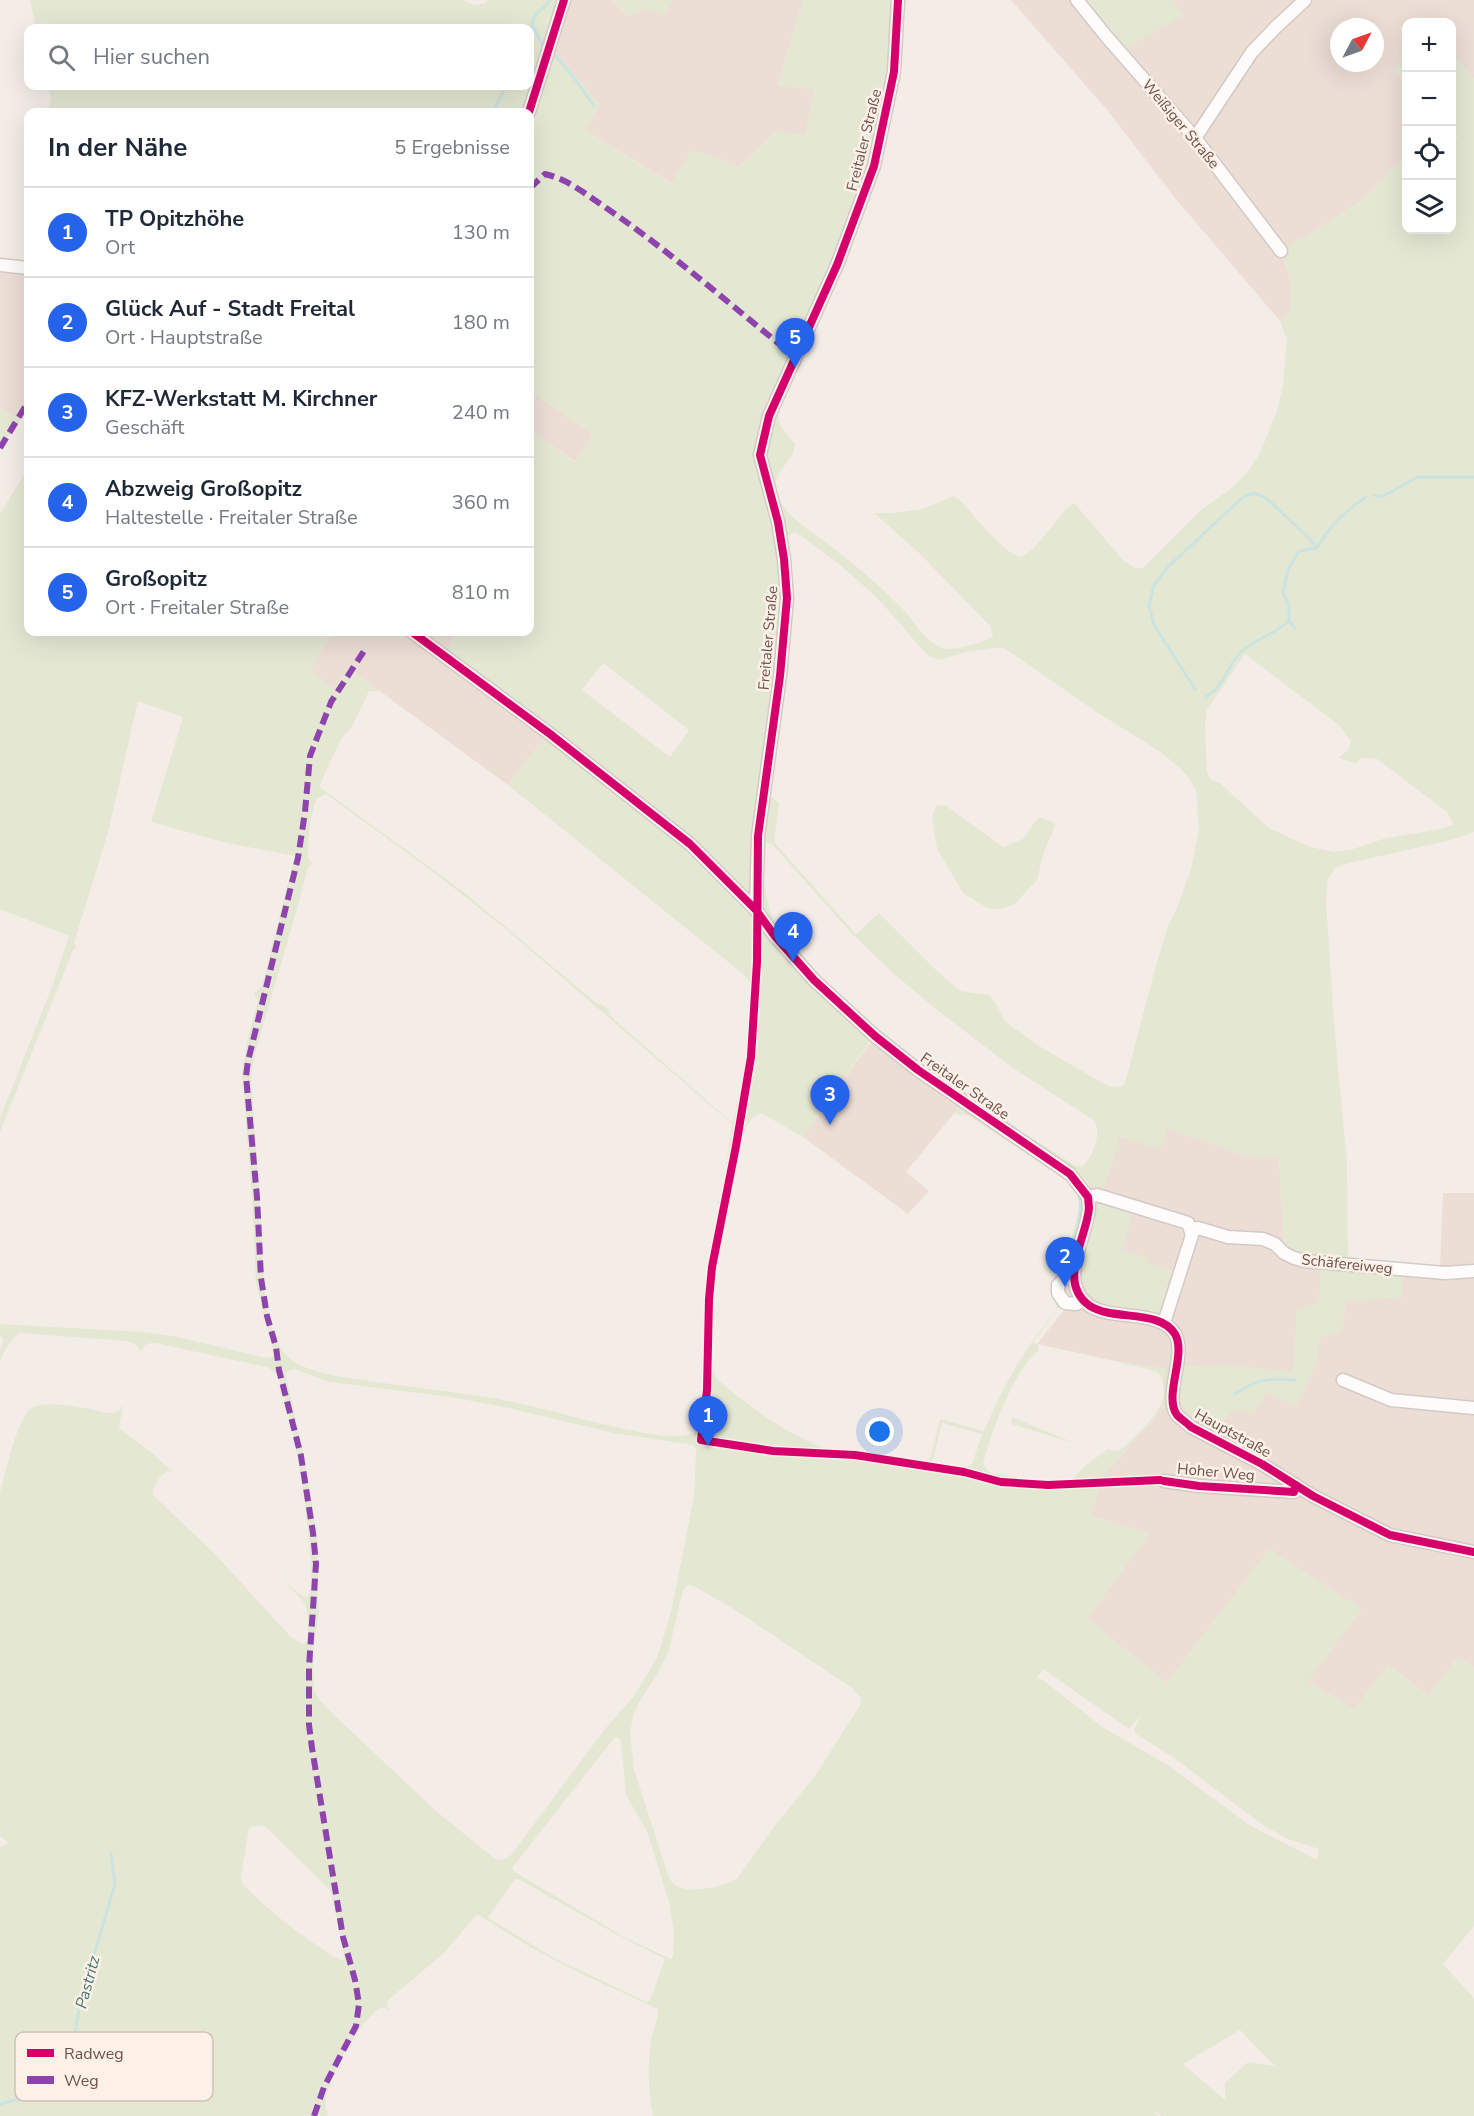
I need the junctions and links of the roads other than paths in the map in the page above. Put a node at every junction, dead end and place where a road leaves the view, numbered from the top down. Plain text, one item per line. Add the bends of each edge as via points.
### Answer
1 (564, 0) edge
2 (898, 0) edge
3 (1077, 0) edge
4 (1305, 0) edge
5 (530, 108) edge
6 (1195, 138) junction
7 (1281, 250) dead end
8 (0, 265) edge
9 (24, 268) edge
10 (417, 636) edge
11 (756, 910) junction
12 (1088, 1197) junction
13 (1191, 1230) junction
14 (1474, 1271) edge
15 (1074, 1276) junction
16 (1083, 1300) junction
17 (1164, 1323) junction
18 (1343, 1380) dead end
19 (1474, 1408) edge
20 (1164, 1480) dead end
21 (1296, 1485) junction
22 (1474, 1552) edge

1 - 5 street
2 - 11 street, Freitaler Straße via 894,72 874,166 837,265 769,416 760,455 778,522 788,598 759,836
3 - 6 street, Weißiger Straße
4 - 6 street via 1257,47
6 - 7 street, Weißiger Straße
8 - 9 street
10 - 11 street, Freitaler Straße via 690,844
11 - 12 street, Freitaler Straße via 814,980 875,1036 935,1083 1070,1174
12 - 13 street via 1097,1195 1188,1223
12 - 15 street via 1088,1217
13 - 14 street, Schäfereiweg via 1263,1239 1305,1261 1445,1273
13 - 17 street
15 - 16 street
15 - 16 street via 1058,1285 1058,1293 1065,1303
16 - 17 street via 1111,1313
17 - 21 street, Hauptstraße via 1178,1342 1173,1403 1177,1415 1191,1427
18 - 19 street via 1391,1400
20 - 21 street, Hoher Weg via 1294,1492
21 - 22 street, Hauptstraße via 1390,1534

